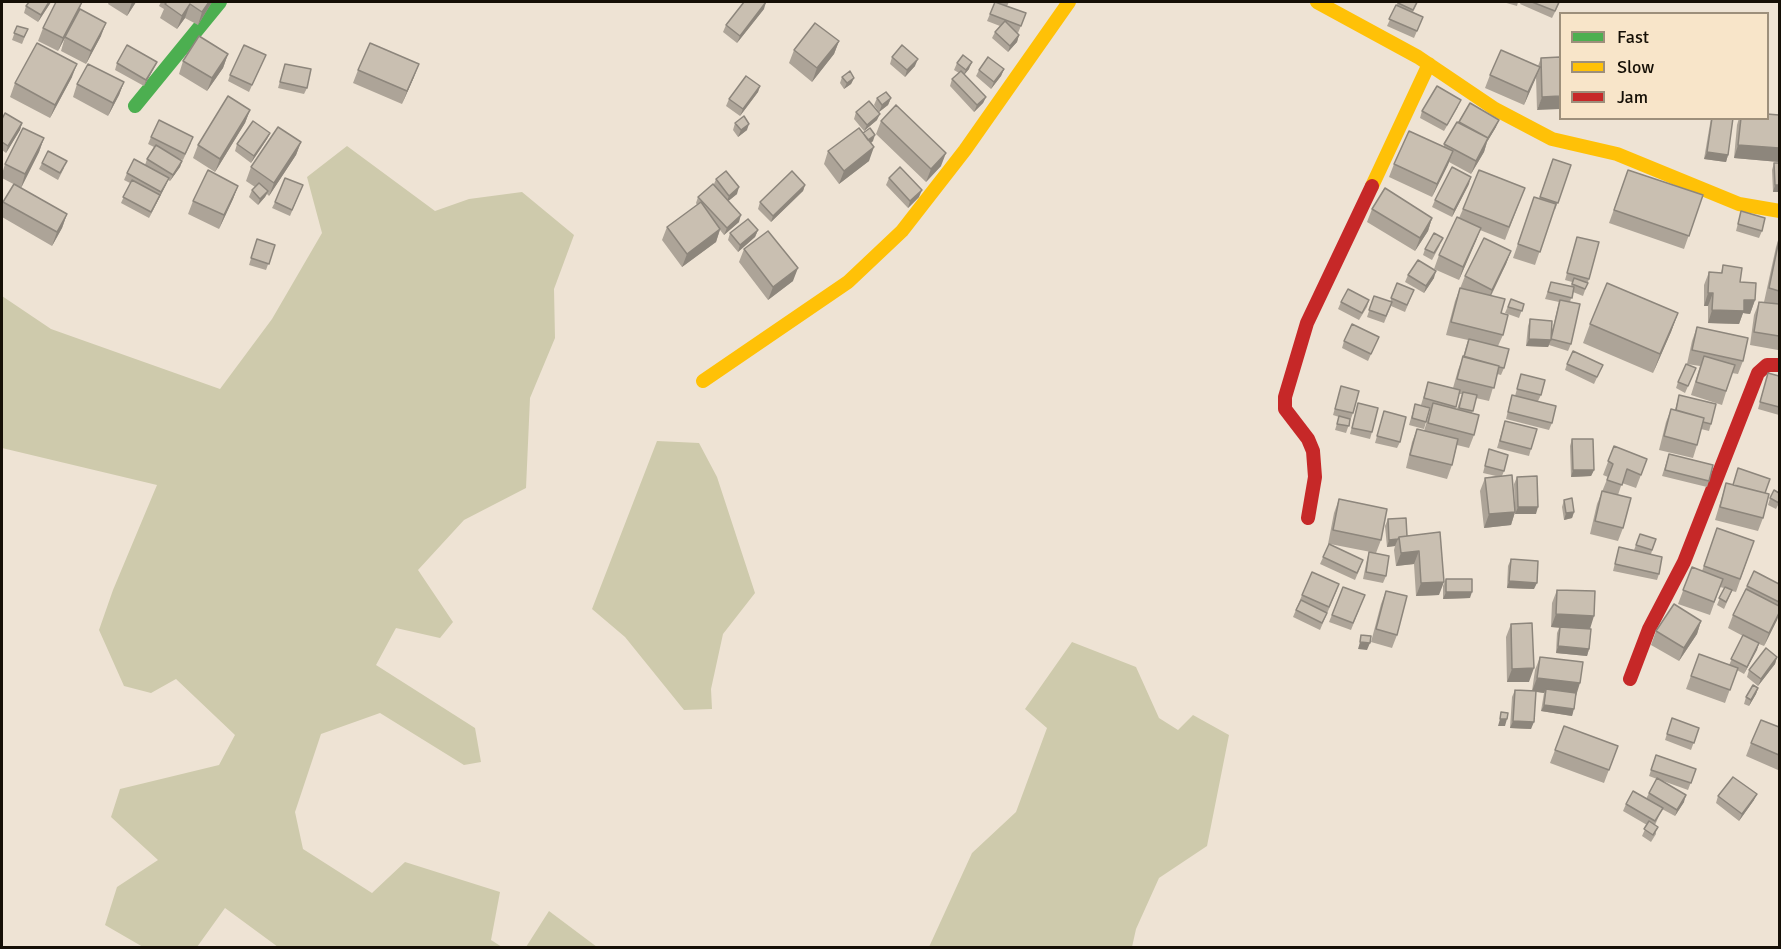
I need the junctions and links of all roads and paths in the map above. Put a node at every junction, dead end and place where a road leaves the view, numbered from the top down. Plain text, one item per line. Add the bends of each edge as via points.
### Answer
1 (220, 2) edge
2 (1069, 2) edge
3 (1317, 2) edge
4 (1429, 64) junction
5 (135, 106) dead end
6 (1779, 211) edge
7 (1779, 364) edge
8 (703, 381) dead end
9 (1308, 518) dead end
10 (1630, 679) dead end

1 - 5 street
2 - 8 street via 965,150 902,231 848,282
3 - 4 street
4 - 6 street via 1495,109 1552,138 1617,154 1739,204
4 - 9 street via 1307,323 1285,397 1285,409 1313,452 1315,477
7 - 10 street via 1767,365 1754,381 1684,562 1649,629

